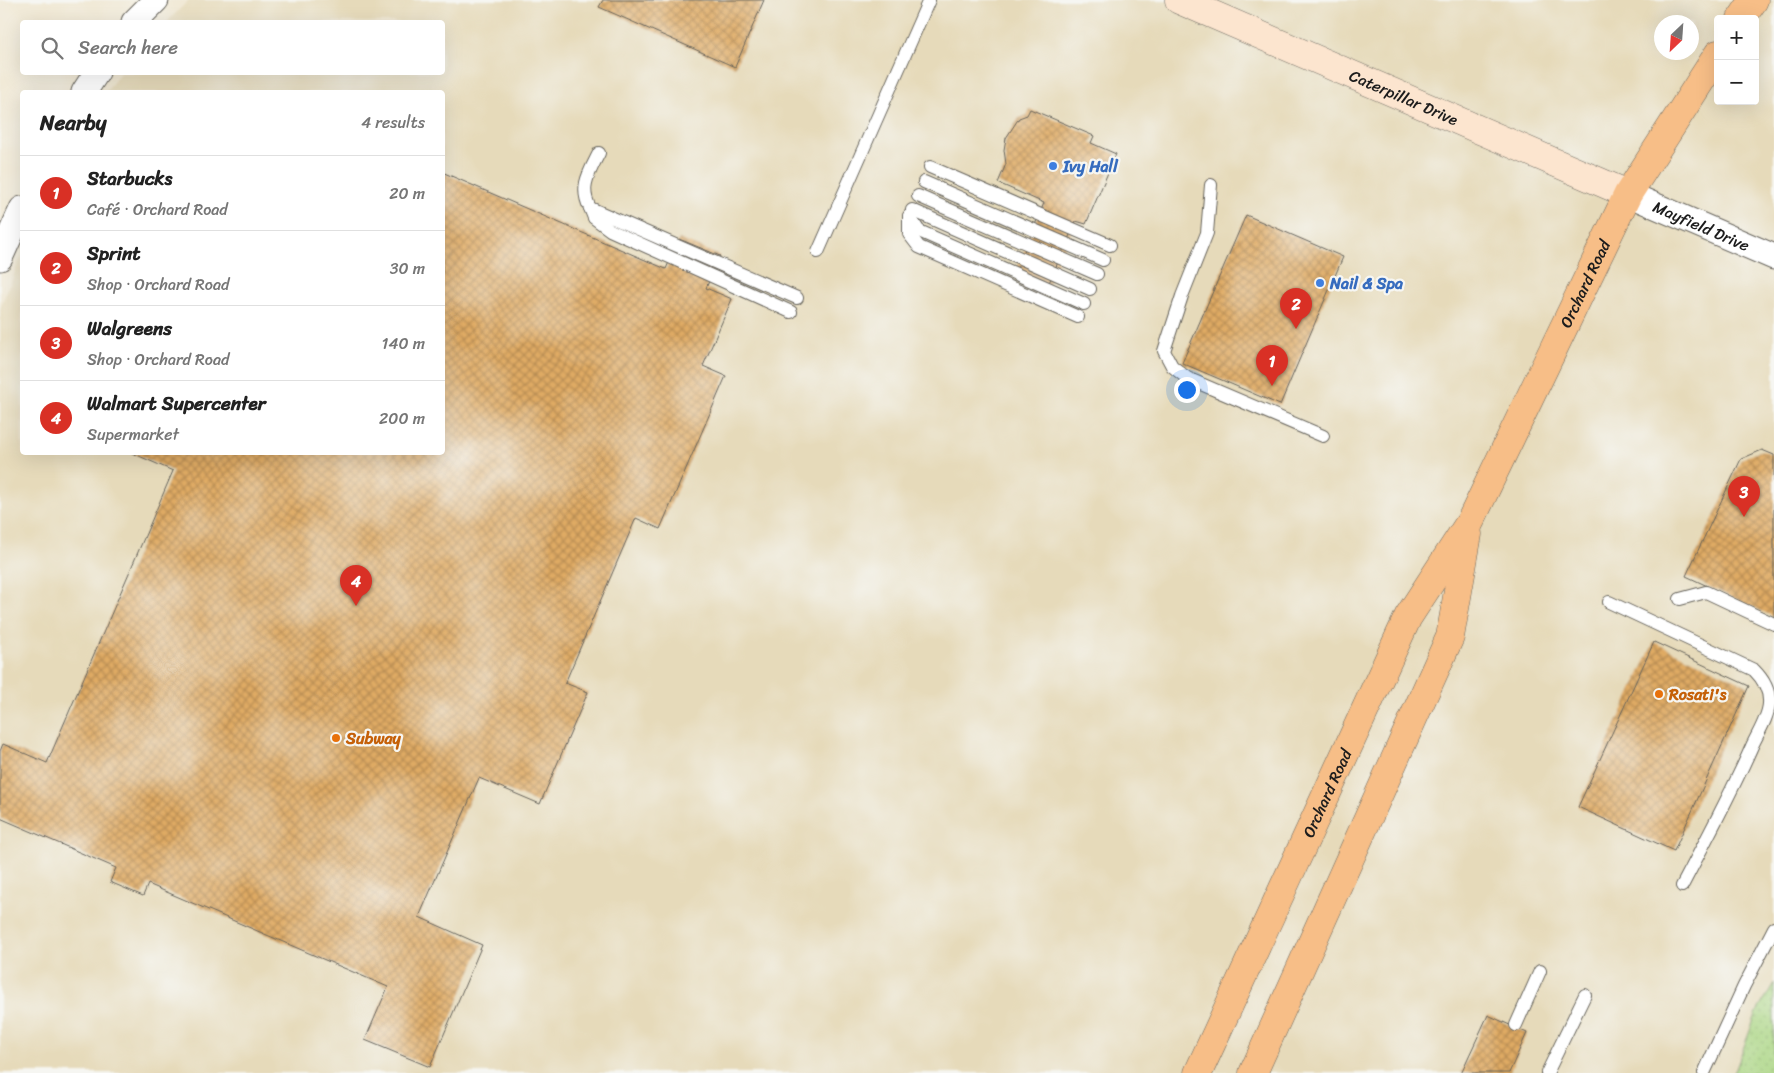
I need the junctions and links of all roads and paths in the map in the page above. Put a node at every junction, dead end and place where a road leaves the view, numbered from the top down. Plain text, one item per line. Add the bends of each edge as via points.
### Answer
1 (156, 0) edge
2 (929, 0) edge
3 (1179, 0) edge
4 (1754, 0) edge
5 (1744, 15) edge
6 (136, 20) edge
7 (1714, 60) edge
8 (95, 75) edge
9 (85, 90) edge
10 (599, 153) dead end
11 (930, 167) dead end
12 (924, 182) dead end
13 (1212, 185) dead end
14 (1628, 194) junction
15 (918, 196) dead end
16 (590, 208) junction
17 (20, 213) edge
18 (911, 213) junction
19 (1110, 245) dead end
20 (818, 252) dead end
21 (1774, 257) edge
22 (0, 258) edge
23 (1103, 260) dead end
24 (1097, 274) dead end
25 (1090, 289) dead end
26 (797, 298) dead end
27 (1084, 304) dead end
28 (791, 312) dead end
29 (1078, 317) dead end
30 (1323, 436) dead end
31 (1470, 522) junction
32 (1680, 599) dead end
33 (1609, 602) dead end
34 (1774, 624) edge
35 (1682, 886) dead end
36 (1774, 928) edge
37 (1540, 971) dead end
38 (1585, 995) dead end
39 (1516, 1025) dead end
40 (1198, 1073) edge
41 (1253, 1073) edge
42 (1547, 1073) edge
43 (1704, 1073) edge

1 - 6 street
2 - 20 lane
3 - 14 street, Caterpillar Drive
4 - 5 main road
7 - 14 main road, Orchard Road
8 - 9 street
10 - 16 lane via 585,185 585,198
11 - 19 lane
12 - 23 lane
13 - 30 lane via 1207,232 1164,351 1172,366 1187,378
14 - 21 street, Mayfield Drive
14 - 31 main road, Orchard Road
15 - 24 lane
16 - 26 lane
16 - 28 lane via 594,218 610,230
17 - 22 street
18 - 25 lane
18 - 27 lane via 920,231
18 - 29 lane via 909,234 919,247
31 - 40 main road, Orchard Road via 1408,618
31 - 41 main road, Orchard Road via 1450,637
32 - 34 lane via 1706,592
33 - 35 lane via 1754,670 1767,690 1767,714
36 - 43 lane
37 - 39 lane
38 - 42 lane

